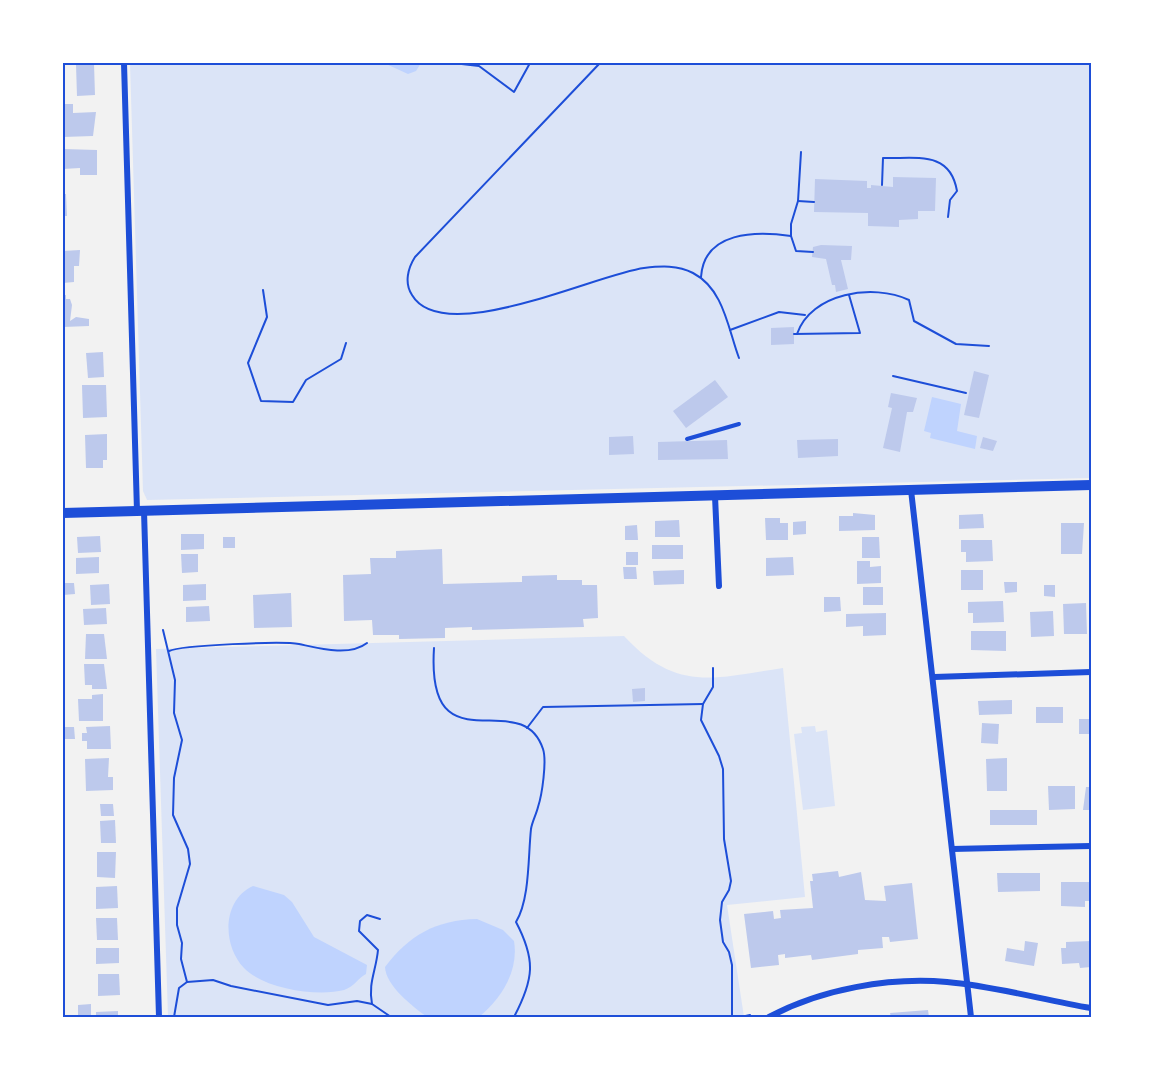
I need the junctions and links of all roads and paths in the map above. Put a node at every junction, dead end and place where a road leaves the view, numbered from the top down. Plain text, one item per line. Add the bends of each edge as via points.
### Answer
1 (124, 63) edge
2 (453, 63) edge
3 (530, 63) edge
4 (600, 63) edge
5 (801, 152) dead end
6 (882, 185) dead end
7 (798, 201) junction
8 (814, 202) dead end
9 (948, 217) dead end
10 (791, 236) junction
11 (813, 252) dead end
12 (700, 277) junction
13 (263, 290) dead end
14 (849, 294) junction
15 (806, 316) junction
16 (730, 330) junction
17 (346, 343) dead end
18 (989, 346) dead end
19 (739, 358) dead end
20 (893, 376) dead end
21 (926, 384) junction
22 (925, 388) dead end
23 (966, 393) dead end
24 (739, 424) dead end
25 (687, 439) dead end
26 (1091, 485) edge
27 (911, 489) junction
28 (715, 496) junction
29 (141, 511) junction
30 (63, 513) edge
31 (718, 586) dead end
32 (163, 630) dead end
33 (367, 644) dead end
34 (434, 648) dead end
35 (169, 651) junction
36 (712, 668) dead end
37 (1091, 672) edge
38 (934, 677) junction
39 (704, 704) junction
40 (527, 729) junction
41 (1091, 846) edge
42 (952, 849) junction
43 (380, 919) dead end
44 (188, 982) junction
45 (967, 984) junction
46 (372, 1004) junction
47 (1091, 1008) edge
48 (750, 1015) dead end
49 (159, 1017) edge
50 (174, 1017) edge
51 (391, 1017) edge
52 (514, 1017) edge
53 (732, 1017) edge
54 (741, 1017) edge
55 (770, 1017) edge
56 (971, 1017) edge

1 - 29 street
2 - 3 path via 479,66 514,92
4 - 12 path via 415,256 408,277 411,295 432,312 460,314 509,307 644,268 677,267
5 - 7 path
6 - 9 path via 883,158 942,162 952,174 957,191 950,200
7 - 8 path
7 - 10 path
10 - 11 path via 796,251
10 - 12 path via 752,233 725,241 707,254
12 - 16 path via 717,298
13 - 17 path via 267,317 248,363 261,401 293,402 309,377 341,359
14 - 15 path
14 - 15 path via 860,333 796,334
14 - 18 path via 867,291 904,298 911,303 914,321 921,326 956,344
15 - 16 path via 779,312
16 - 19 path
20 - 21 path
21 - 22 path
21 - 23 path
24 - 25 lane
26 - 27 main road
27 - 28 main road
27 - 38 street
28 - 29 main road
28 - 31 street
29 - 30 main road
29 - 49 street
32 - 35 path
33 - 35 path via 343,650 298,644 236,644
34 - 40 path via 436,693 446,710 462,720 517,722
35 - 44 path via 175,680 174,712 182,740 174,778 173,815 188,849 190,864 177,908 181,958
36 - 39 path via 713,687
37 - 38 street
38 - 42 street
39 - 40 path via 543,708
39 - 53 path via 701,720 723,770 724,839 731,881 720,920 732,965
40 - 52 path via 536,734 544,751 543,784 531,827 523,910 516,922 529,946 532,967
41 - 42 street
42 - 45 street
43 - 46 path via 367,915 360,921 359,931 378,950 369,987
44 - 46 path via 213,980 328,1005 357,1001
44 - 50 path via 179,988
45 - 47 street
45 - 55 street via 878,984 822,995
45 - 56 street
46 - 51 path
48 - 54 path

